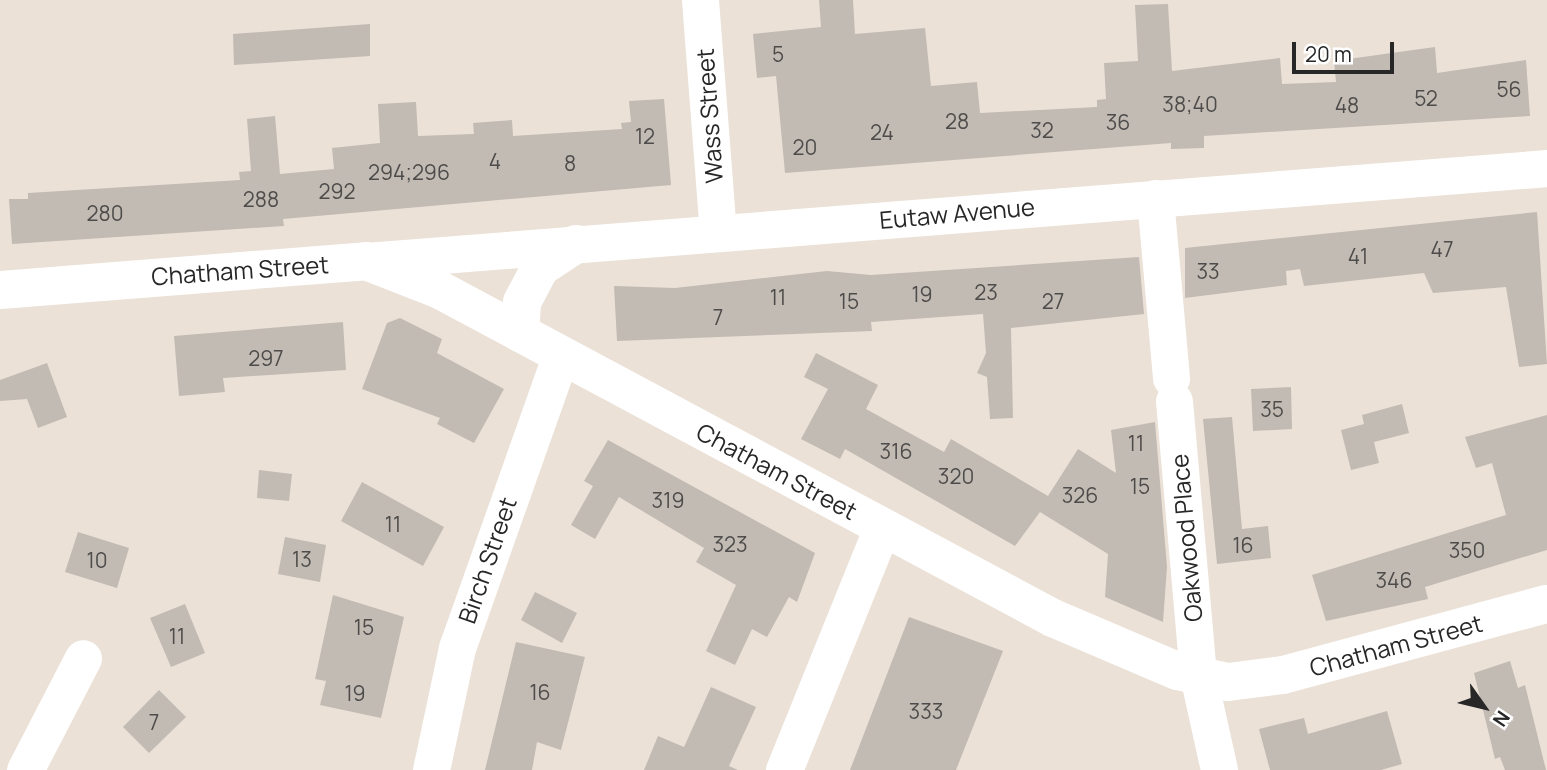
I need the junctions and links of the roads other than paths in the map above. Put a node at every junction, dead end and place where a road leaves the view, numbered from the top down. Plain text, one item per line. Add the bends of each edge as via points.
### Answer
1 (700, 0) edge
2 (1547, 168) edge
3 (1155, 198) junction
4 (718, 232) junction
5 (576, 244) junction
6 (366, 261) junction
7 (0, 290) edge
8 (520, 333) junction
9 (561, 355) junction
10 (882, 527) junction
11 (1547, 604) edge
12 (83, 658) dead end
13 (1198, 676) junction
14 (25, 770) edge
15 (430, 770) edge
16 (784, 770) edge
17 (1219, 770) edge

1 - 4 street, Wass Street
2 - 3 street, Eutaw Avenue
3 - 4 street, Eutaw Avenue
3 - 13 street, Oakwood Place
4 - 5 street, Eutaw Avenue
5 - 6 street, Eutaw Avenue
5 - 8 main road via 541,267 522,302
6 - 7 main road, Chatham Street
6 - 8 main road, Chatham Street via 440,290
8 - 9 main road, Chatham Street
9 - 10 main road, Chatham Street
9 - 15 street, Birch Street via 457,648
10 - 13 main road, Chatham Street via 1053,618
10 - 16 street
11 - 13 main road, Chatham Street via 1283,675 1228,682
12 - 14 street
13 - 17 street, Oakwood Place

